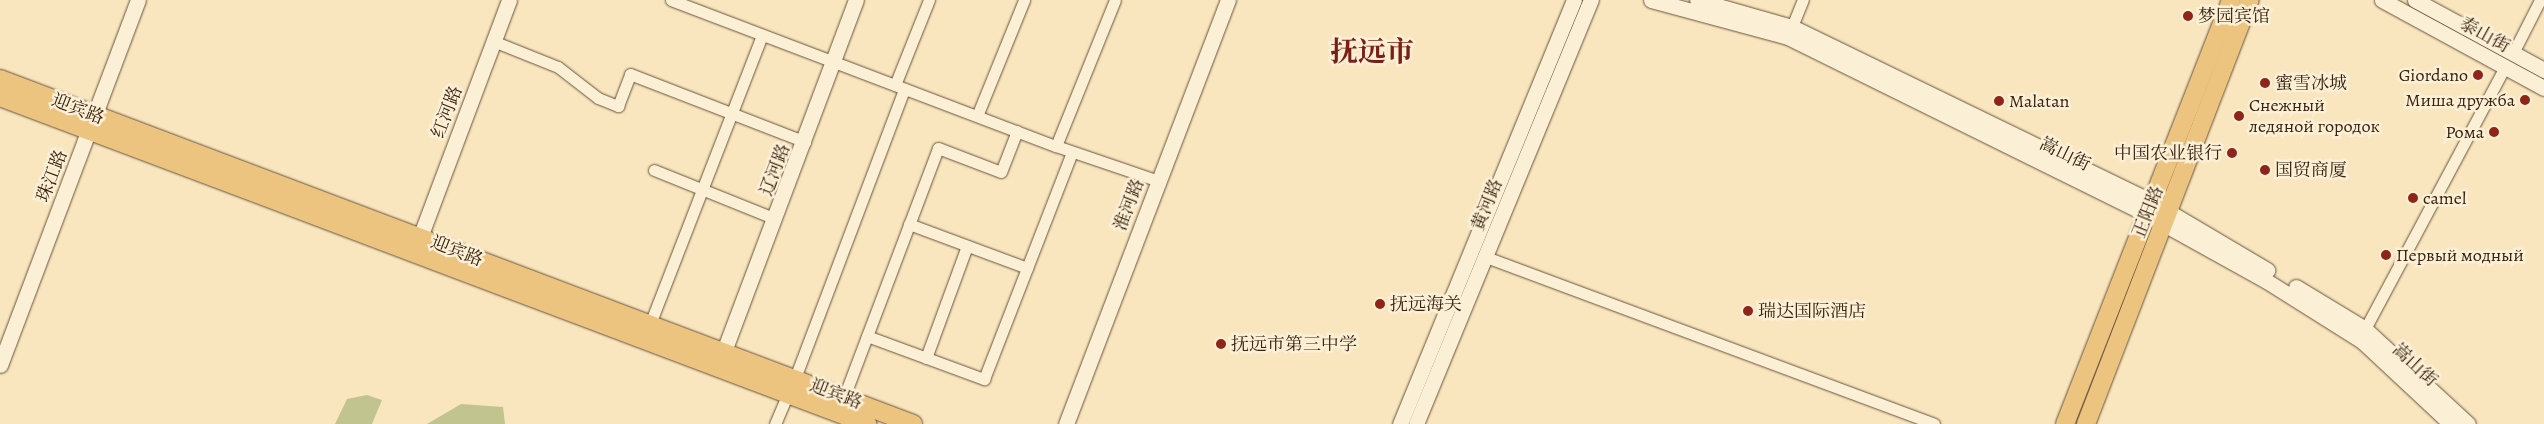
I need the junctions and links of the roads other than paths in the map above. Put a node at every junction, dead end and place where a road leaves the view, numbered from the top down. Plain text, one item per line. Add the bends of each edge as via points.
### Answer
1 (138, 0) edge
2 (509, 0) edge
3 (671, 0) edge
4 (856, 0) edge
5 (929, 0) edge
6 (1024, 0) edge
7 (1115, 0) edge
8 (1228, 0) edge
9 (1574, 0) edge
10 (1591, 0) edge
11 (1651, 0) edge
12 (1697, 0) edge
13 (1803, 0) edge
14 (2231, 0) edge
15 (2250, 0) edge
16 (2382, 0) edge
17 (2415, 0) edge
18 (2540, 0) edge
19 (1790, 32) junction
20 (762, 35) junction
21 (493, 41) junction
22 (2513, 53) junction
23 (833, 62) junction
24 (2505, 67) junction
25 (2544, 70) edge
26 (0, 79) edge
27 (900, 87) junction
28 (2544, 88) edge
29 (0, 98) edge
30 (732, 112) junction
31 (977, 116) junction
32 (92, 123) junction
33 (1017, 131) junction
34 (805, 142) junction
35 (1056, 146) junction
36 (1072, 152) junction
37 (654, 170) dead end
38 (1159, 181) junction
39 (704, 190) junction
40 (2149, 208) junction
41 (2166, 218) junction
42 (776, 219) junction
43 (909, 224) junction
44 (420, 237) junction
45 (967, 246) junction
46 (1486, 257) junction
47 (1027, 268) junction
48 (650, 324) junction
49 (2364, 329) junction
50 (867, 336) junction
51 (724, 351) junction
52 (926, 358) junction
53 (0, 365) edge
54 (792, 386) junction
55 (841, 412) edge
56 (775, 424) edge
57 (867, 424) edge
58 (913, 424) edge
59 (1066, 424) edge
60 (1400, 424) edge
61 (1416, 424) edge
62 (1934, 424) edge
63 (2065, 424) edge
64 (2086, 424) edge
65 (2451, 424) edge
66 (2468, 424) edge

1 - 32 main road, 珠江路
2 - 21 main road, 红河路
3 - 20 street
4 - 23 main road, 辽河路
5 - 27 street
6 - 31 street
7 - 35 street
8 - 38 main road, 淮河路
9 - 60 main road, 黄河路
10 - 46 main road, 黄河路
11 - 19 main road, 嵩山街
12 - 19 main road, 嵩山街
13 - 19 street
14 - 40 main road, 正阳路
15 - 41 main road, 正阳路
16 - 24 main road, 泰山街
17 - 22 main road, 泰山街
18 - 22 street
19 - 40 main road, 嵩山街
20 - 23 street
20 - 30 street
21 - 30 street via 558,67 598,98 618,106 630,74
21 - 44 main road, 红河路
22 - 25 main road, 泰山街
23 - 27 street
23 - 34 main road, 辽河路
24 - 28 main road, 泰山街
24 - 49 street
26 - 32 main road, 迎宾路
27 - 31 street
27 - 54 street
29 - 32 main road, 迎宾路
30 - 34 street
30 - 39 street
31 - 33 street
32 - 44 main road, 迎宾路
32 - 53 main road, 珠江路
32 - 54 main road, 迎宾路
33 - 35 street
33 - 43 street via 1001,172 938,148
34 - 42 main road, 辽河路
35 - 36 street
36 - 38 street
36 - 47 street
37 - 39 street
38 - 59 main road, 淮河路
39 - 42 street
39 - 48 street
40 - 41 main road, 嵩山街
40 - 63 main road, 正阳路
41 - 49 main road, 嵩山街
41 - 64 main road, 正阳路
41 - 65 main road, 嵩山街 via 2362,341
42 - 51 main road, 辽河路
43 - 45 street
43 - 50 street
44 - 48 main road, 迎宾路
45 - 47 street
45 - 52 street
46 - 61 main road, 黄河路
46 - 62 street
47 - 52 street via 984,379
48 - 51 main road, 迎宾路
49 - 66 main road, 嵩山街
50 - 52 street
50 - 55 street
51 - 54 main road, 迎宾路
54 - 55 main road, 迎宾路
54 - 56 street
55 - 57 main road, 迎宾路
55 - 58 main road, 迎宾路

